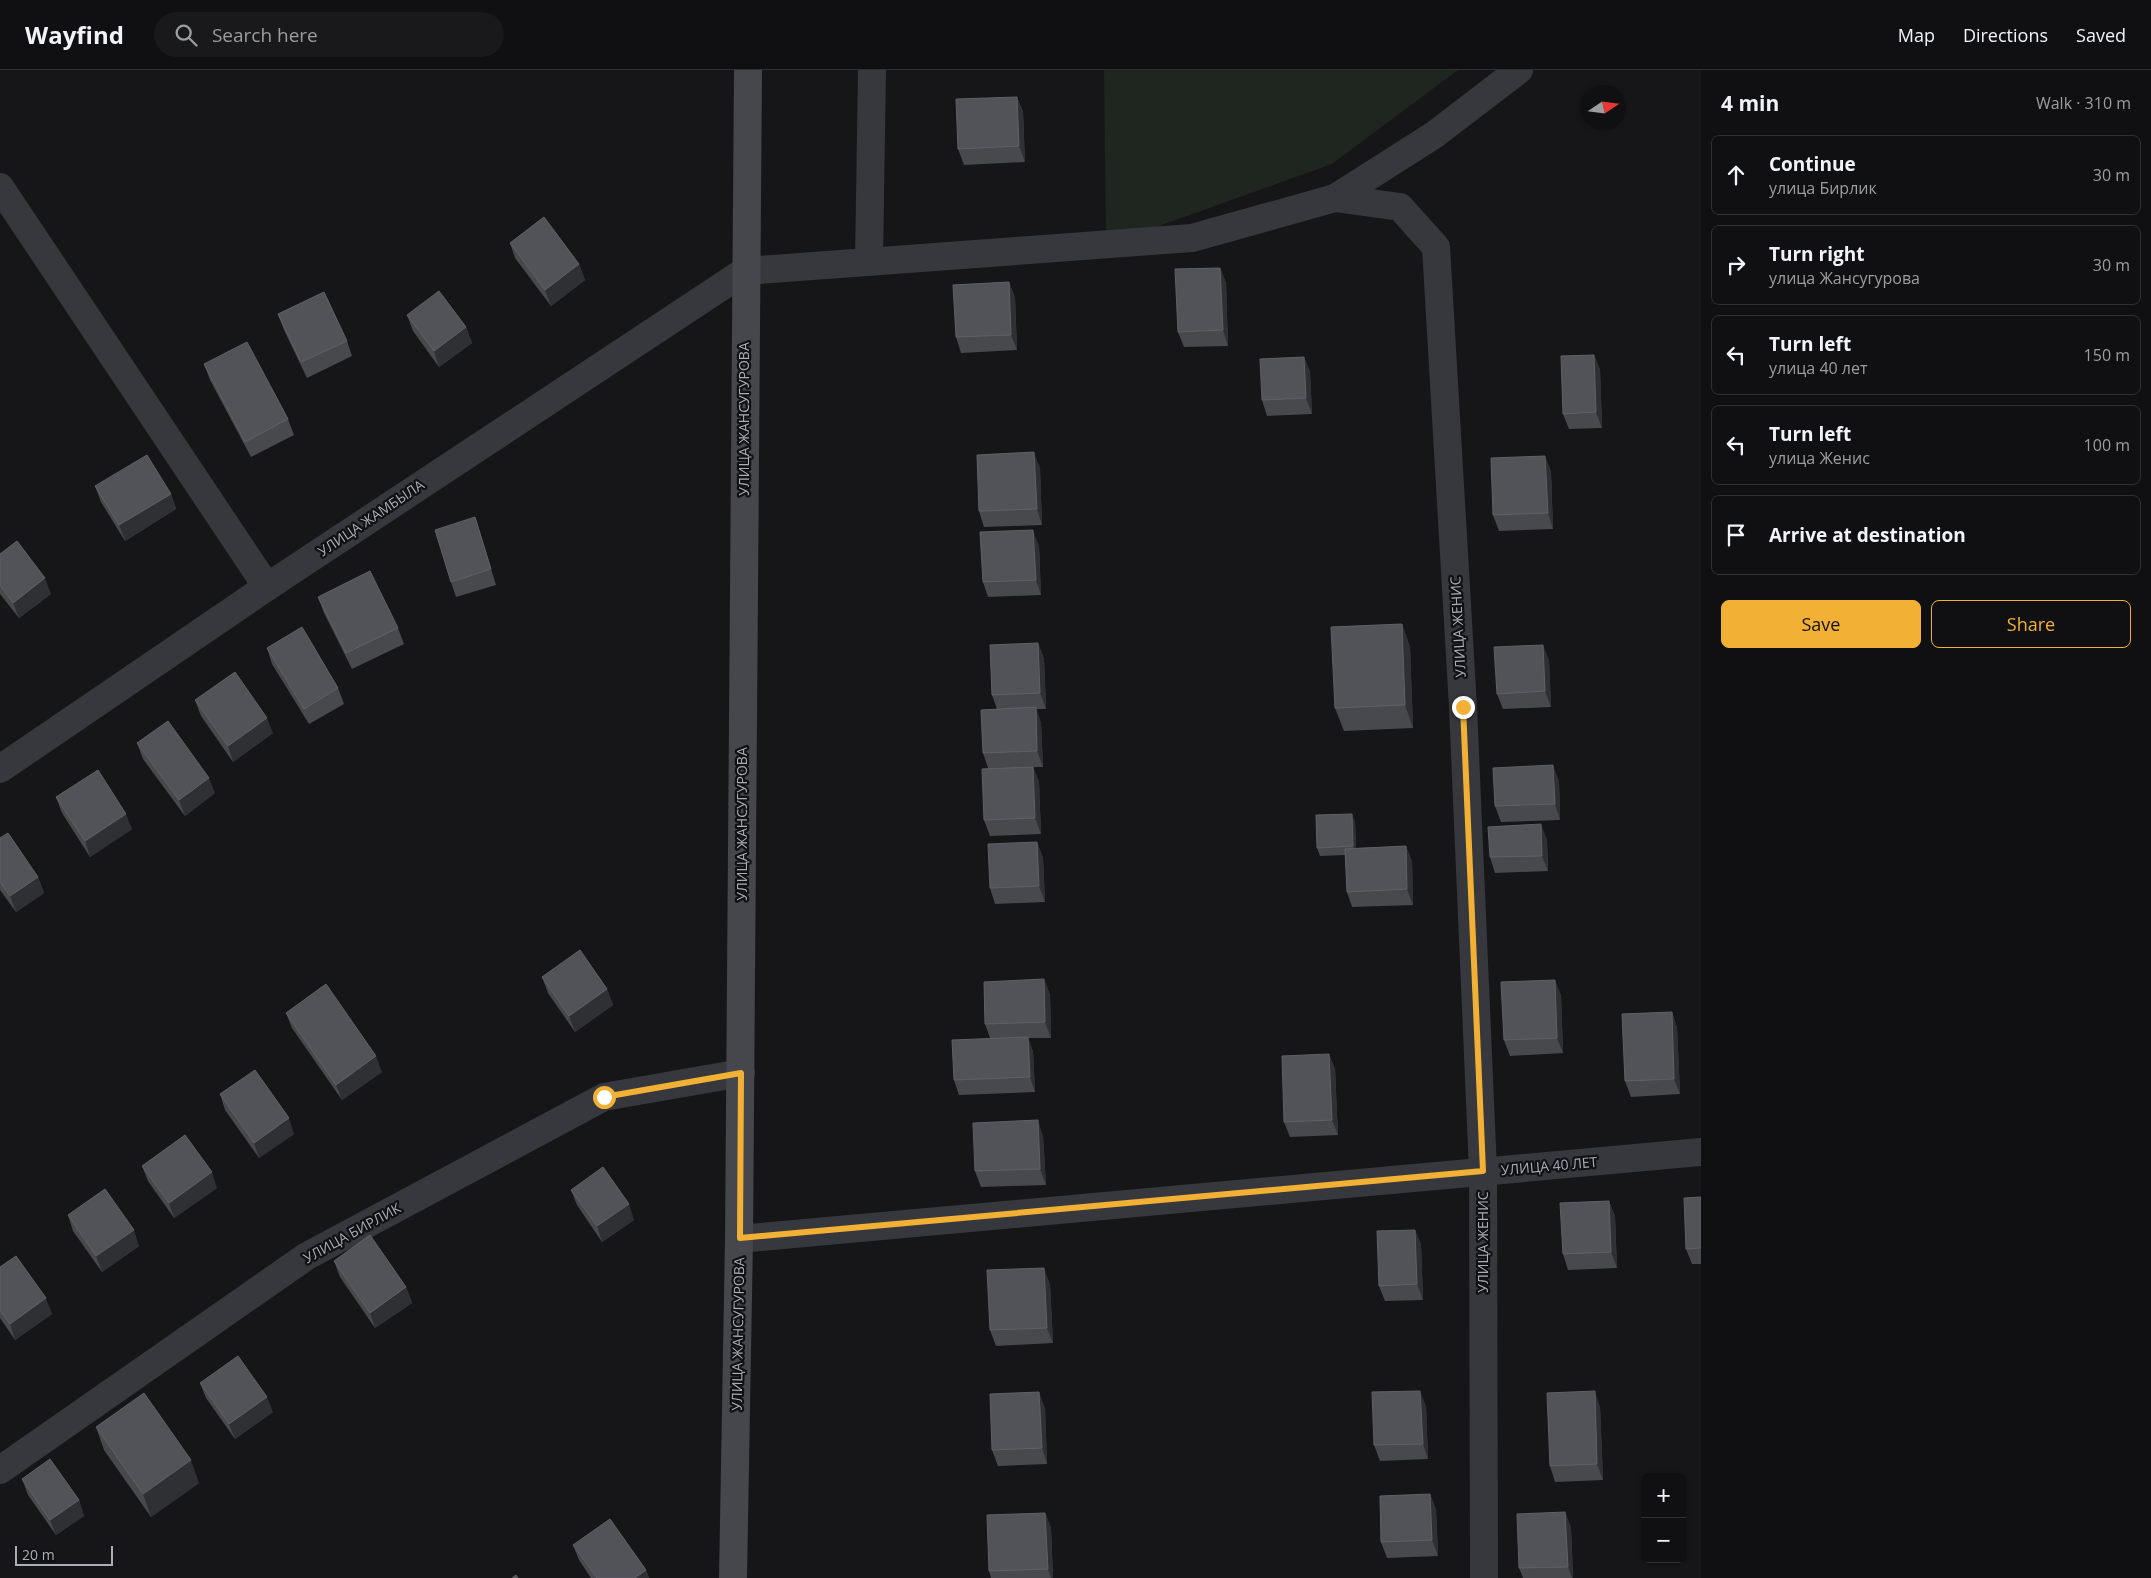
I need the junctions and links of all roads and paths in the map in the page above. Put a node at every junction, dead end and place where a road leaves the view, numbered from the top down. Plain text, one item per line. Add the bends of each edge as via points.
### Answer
1 (748, 70) edge
2 (872, 70) edge
3 (1519, 70) edge
4 (0, 187) edge
5 (1334, 198) junction
6 (869, 262) junction
7 (745, 271) junction
8 (267, 588) junction
9 (0, 769) edge
10 (741, 1073) junction
11 (1701, 1152) edge
12 (1483, 1171) junction
13 (740, 1238) junction
14 (0, 1470) edge
15 (732, 1578) edge
16 (1484, 1578) edge

1 - 7 main road, УЛИЦА ЖАНСУГУРОВА
2 - 6 street
3 - 5 street via 1434,135
4 - 8 street
5 - 6 street via 1192,238
5 - 12 street, УЛИЦА ЖЕНИС via 1400,207 1436,247 1463,707
6 - 7 street
7 - 8 street, УЛИЦА ЖАМБЫЛА
7 - 10 main road, УЛИЦА ЖАНСУГУРОВА
8 - 9 street, УЛИЦА ЖАМБЫЛА
10 - 13 main road, УЛИЦА ЖАНСУГУРОВА
10 - 14 street, УЛИЦА БИРЛИК via 604,1097 316,1251
11 - 12 street, УЛИЦА 40 ЛЕТ
12 - 13 street, УЛИЦА 40 ЛЕТ
12 - 16 street, УЛИЦА ЖЕНИС
13 - 15 main road, УЛИЦА ЖАНСУГУРОВА

